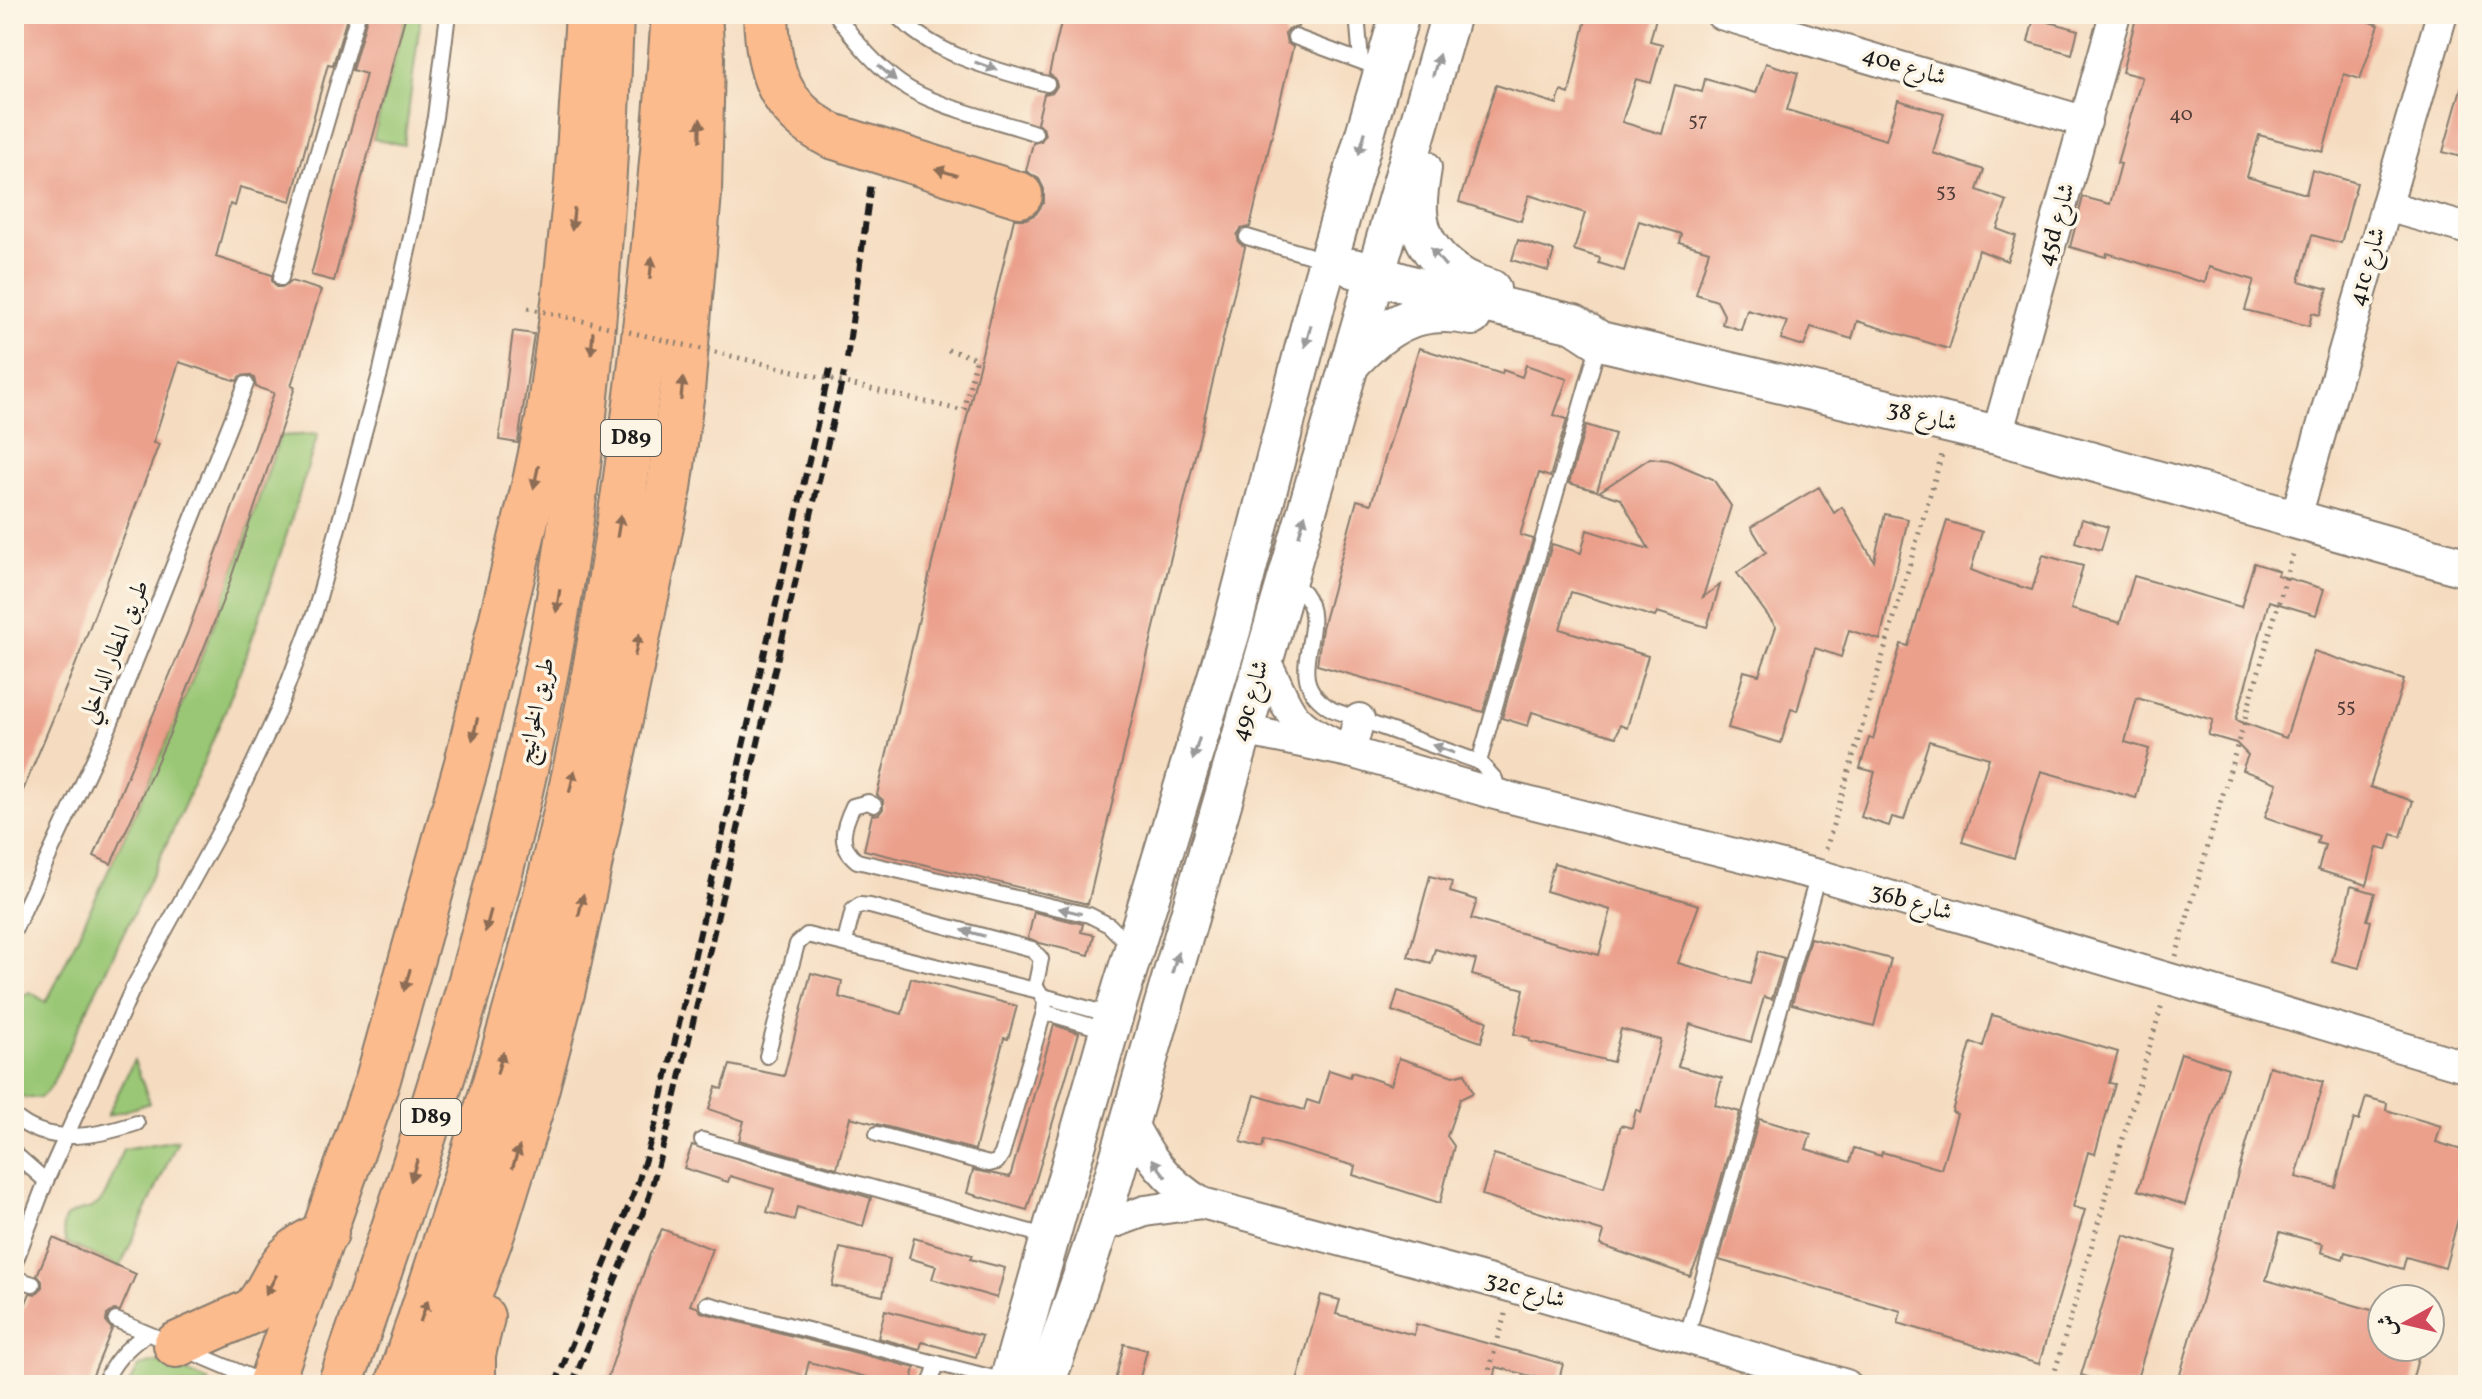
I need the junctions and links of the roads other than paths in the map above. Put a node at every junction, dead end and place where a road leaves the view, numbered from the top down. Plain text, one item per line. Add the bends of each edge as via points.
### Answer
1 (358, 14) edge
2 (448, 14) edge
3 (588, 14) edge
4 (611, 14) edge
5 (674, 14) edge
6 (699, 14) edge
7 (766, 14) edge
8 (836, 14) edge
9 (895, 14) edge
10 (1357, 14) edge
11 (1400, 14) edge
12 (1451, 14) edge
13 (1721, 14) edge
14 (2115, 14) edge
15 (2442, 14) edge
16 (1795, 24) edge
17 (1295, 37) dead end
18 (1372, 66) junction
19 (1047, 84) dead end
20 (2086, 122) junction
21 (1418, 125) junction
22 (1035, 133) dead end
23 (1020, 195) dead end
24 (2386, 206) junction
25 (2468, 229) edge
26 (1247, 237) dead end
27 (1328, 261) junction
28 (1375, 275) junction
29 (281, 278) dead end
30 (1600, 341) junction
31 (1349, 365) junction
32 (246, 384) dead end
33 (1997, 435) junction
34 (2295, 520) junction
35 (2468, 568) edge
36 (1287, 579) junction
37 (1231, 631) junction
38 (1263, 658) junction
39 (1359, 719) junction
40 (1243, 730) junction
41 (1350, 752) junction
42 (1479, 762) junction
43 (1499, 795) junction
44 (874, 805) dead end
45 (1818, 875) junction
46 (14, 931) edge
47 (845, 942) junction
48 (1134, 950) junction
49 (1039, 992) junction
50 (1044, 1012) junction
51 (1112, 1024) junction
52 (767, 1056) dead end
53 (2468, 1067) edge
54 (14, 1116) edge
55 (1130, 1119) junction
56 (137, 1123) dead end
57 (877, 1134) dead end
58 (67, 1135) junction
59 (702, 1140) dead end
60 (14, 1153) edge
61 (46, 1181) junction
62 (1202, 1203) junction
63 (1099, 1228) junction
64 (493, 1231) junction
65 (326, 1233) junction
66 (1050, 1238) junction
67 (14, 1265) edge
68 (14, 1278) edge
69 (33, 1284) dead end
70 (707, 1304) dead end
71 (116, 1320) dead end
72 (1686, 1339) junction
73 (161, 1340) junction
74 (937, 1363) junction
75 (1026, 1384) edge
76 (104, 1385) edge
77 (269, 1385) edge
78 (340, 1385) edge
79 (398, 1385) edge
80 (436, 1385) edge
81 (473, 1385) edge
82 (930, 1385) edge
83 (1846, 1385) edge

1 - 29 lane
2 - 58 lane via 435,117 407,256 315,612 277,713 234,805 132,990
3 -> 65 main road via 564,302 535,482 424,922
4 -> 78 main road, طريق الخوانيج / D89 via 591,364 552,639 507,845 459,1024
79 -> 5 main road, طريق الخوانيج / D89 via 475,1151 579,750 621,516
64 -> 6 main road via 563,989 669,488 699,193
23 -> 7 main road via 816,128 790,104 772,73
8 -> 22 lane via 857,45 902,85
9 -> 19 lane via 947,52
10 - 18 lane
11 - 18 street, 49c شارع
21 -> 12 street, 49c شارع
13 - 16 street, 40e شارع
14 - 20 street, 45d شارع
15 - 24 street, 41c شارع
16 - 20 street, 40e شارع
17 - 18 lane
18 -> 27 street, 49c شارع
20 - 33 street, 45d شارع
21 - 28 street, 49c شارع
30 -> 21 street via 1588,320 1573,310 1478,286 1437,257 1418,213
24 - 25 street
24 - 34 street, 41c شارع
26 - 27 lane
27 - 28 street, شارع 38
27 -> 37 street, 49c شارع
28 - 30 street, شارع 38 via 1574,324
28 - 31 street, 49c شارع
30 - 31 street via 1434,312 1393,326
30 - 33 street, شارع 38
30 - 42 lane
36 -> 31 street, 49c شارع
32 - 46 lane, طريق المطار الداخلي via 109,727
33 - 34 street, شارع 38
34 - 35 street, شارع 38
36 - 38 street, 49c شارع
36 - 39 lane via 1304,593 1309,606 1305,667 1310,688 1324,704
37 - 40 street via 1225,700
37 -> 48 street, 49c شارع
38 - 40 street, 49c شارع
38 - 41 street, 36b شارع via 1305,730
39 - 41 street
42 -> 39 lane
40 - 41 street, 36b شارع
55 -> 40 street, 49c شارع
41 - 43 street, 36b شارع
42 - 43 lane via 1495,779
43 - 45 street, 36b شارع
48 -> 44 lane via 1109,925 1089,915 857,861 845,848 843,826 853,806
45 - 53 street, 36b شارع
45 - 72 lane
47 - 49 lane
49 -> 47 lane via 1041,959 1032,949 870,906 853,910
47 - 52 lane via 812,934 800,940
48 - 51 street, 49c شارع
48 - 75 street via 1141,966 1141,993
49 - 50 lane
49 - 51 lane
50 - 51 lane
50 - 57 lane via 997,1162
51 - 66 street, 49c شارع
54 - 58 lane via 37,1131
62 -> 55 street, 32c شارع via 1162,1173
55 - 63 street, 49c شارع
56 - 58 lane via 103,1135
58 - 61 lane
59 - 66 lane
60 - 61 lane
61 - 67 lane
62 - 63 street, 32c شارع via 1145,1211
62 - 72 street, 32c شارع
63 - 75 street, 49c شارع
64 - 80 main road
64 - 81 main road
65 -> 73 main road via 294,1251 252,1311
65 - 77 main road
66 - 75 street, 49c شارع
68 - 69 lane
70 - 74 lane
71 - 73 lane
72 - 83 street, 32c شارع
73 - 76 lane via 124,1351
73 - 77 lane
74 - 75 lane
74 - 82 lane

